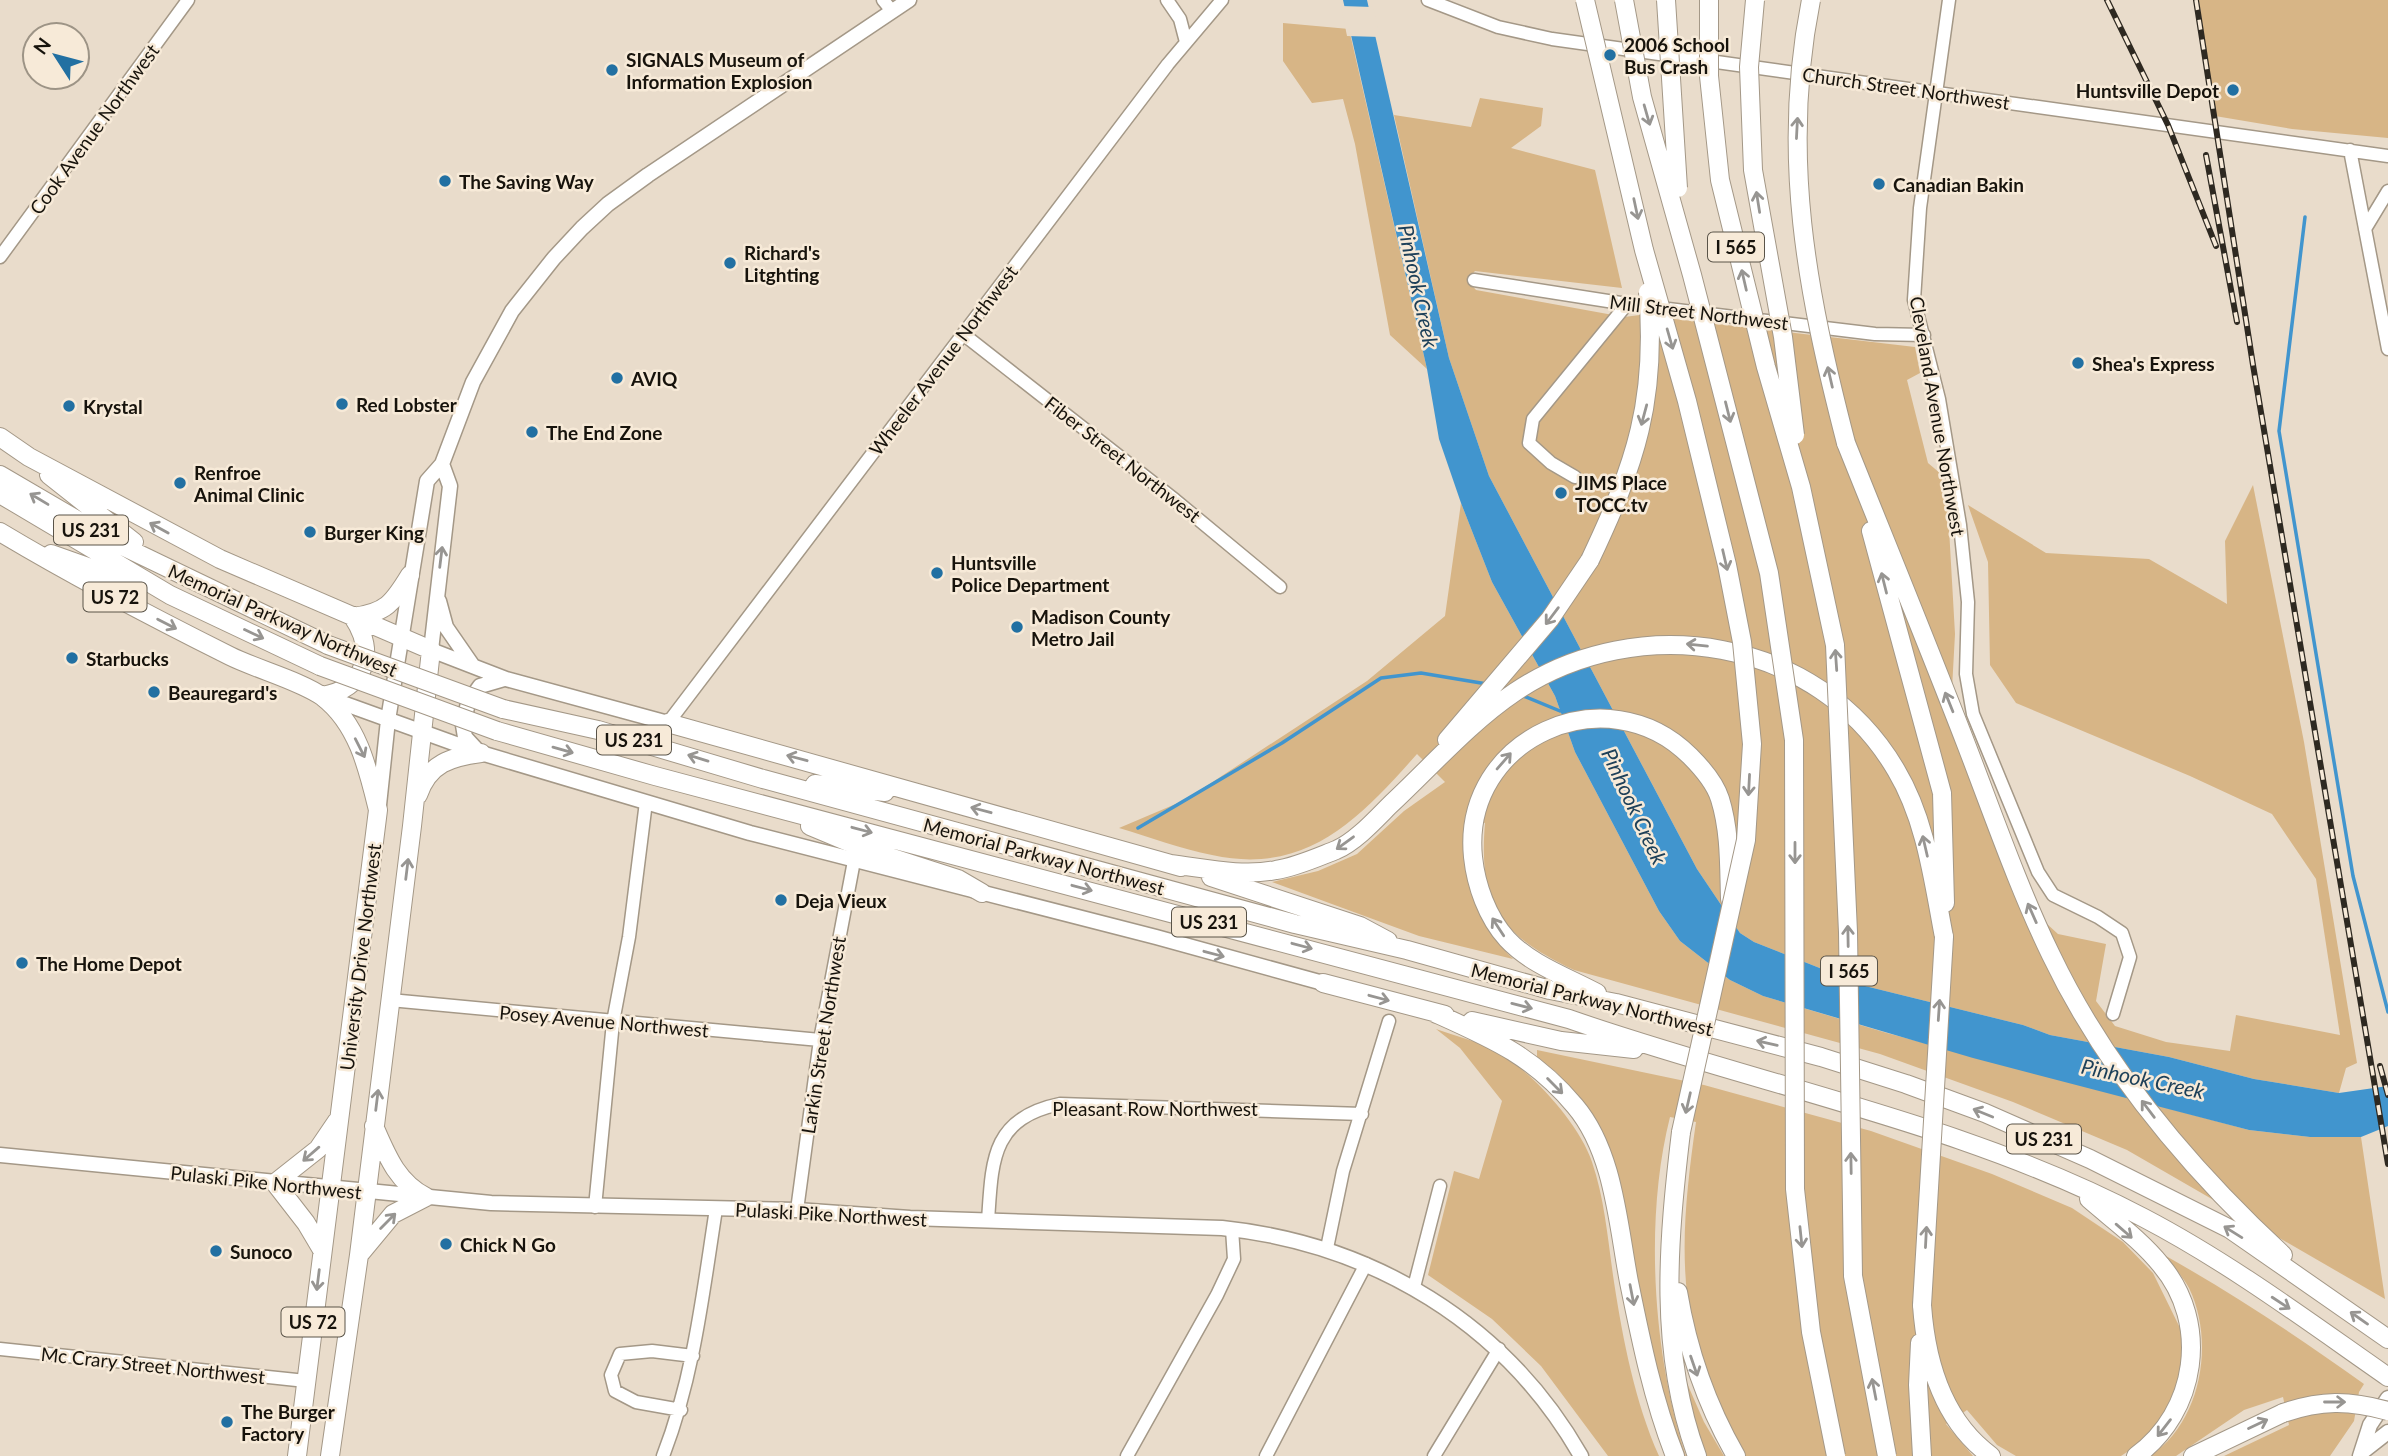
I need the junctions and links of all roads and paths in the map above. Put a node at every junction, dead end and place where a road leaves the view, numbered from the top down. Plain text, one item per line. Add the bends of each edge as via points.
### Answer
1 (188, 0) edge
2 (909, 0) edge
3 (1167, 0) edge
4 (1222, 0) edge
5 (1428, 0) edge
6 (1585, 0) edge
7 (1624, 0) edge
8 (1666, 0) edge
9 (1709, 0) edge
10 (1755, 0) edge
11 (1811, 0) edge
12 (1949, 0) edge
13 (888, 6) edge
14 (1186, 42) junction
15 (1938, 93) junction
16 (2350, 150) junction
17 (2388, 156) edge
18 (2388, 191) edge
19 (2365, 229) junction
20 (1644, 250) junction
21 (0, 257) edge
22 (1692, 275) junction
23 (1474, 280) dead end
24 (1627, 304) junction
25 (963, 334) junction
26 (1924, 335) junction
27 (2388, 349) edge
28 (0, 437) edge
29 (1846, 443) junction
30 (29, 457) junction
31 (442, 464) junction
32 (0, 475) edge
33 (1576, 477) dead end
34 (1801, 487) junction
35 (0, 494) edge
36 (0, 532) edge
37 (25, 547) junction
38 (410, 575) junction
39 (186, 577) junction
40 (1280, 587) dead end
41 (437, 592) junction
42 (170, 595) junction
43 (353, 617) junction
44 (401, 636) junction
45 (431, 650) junction
46 (474, 667) junction
47 (506, 679) junction
48 (322, 696) junction
49 (388, 720) junction
50 (668, 723) junction
51 (421, 732) junction
52 (481, 753) junction
53 (1427, 768) junction
54 (763, 779) junction
55 (934, 797) junction
56 (749, 801) junction
57 (646, 802) junction
58 (414, 804) junction
59 (378, 810) junction
60 (854, 861) junction
61 (1170, 864) junction
62 (982, 893) junction
63 (1731, 917) junction
64 (1944, 937) junction
65 (1407, 950) junction
66 (1323, 984) joint
67 (390, 1000) junction
68 (1616, 1003) junction
69 (1435, 1013) junction
70 (2113, 1014) dead end
71 (613, 1021) junction
72 (1389, 1021) dead end
73 (820, 1040) junction
74 (1666, 1053) junction
75 (1362, 1114) junction
76 (339, 1118) junction
77 (374, 1126) junction
78 (0, 1154) edge
79 (275, 1183) junction
80 (1440, 1186) dead end
81 (2073, 1186) junction
82 (330, 1188) junction
83 (366, 1192) junction
84 (426, 1197) junction
85 (595, 1207) junction
86 (716, 1209) junction
87 (797, 1210) junction
88 (988, 1221) junction
89 (1669, 1226) junction
90 (1232, 1229) junction
91 (1327, 1248) junction
92 (322, 1250) junction
93 (359, 1255) junction
94 (1366, 1264) junction
95 (1414, 1287) junction
96 (2330, 1298) junction
97 (1922, 1305) junction
98 (2388, 1339) edge
99 (0, 1349) edge
100 (1499, 1349) junction
101 (692, 1356) junction
102 (2388, 1377) edge
103 (306, 1381) junction
104 (2388, 1398) edge
105 (681, 1410) junction
106 (2388, 1411) edge
107 (2388, 1432) edge
108 (2233, 1436) junction
109 (2360, 1455) edge
110 (297, 1456) edge
111 (330, 1456) edge
112 (663, 1456) edge
113 (1127, 1456) edge
114 (1266, 1456) edge
115 (1434, 1456) edge
116 (1581, 1456) edge
117 (1675, 1456) edge
118 (1697, 1456) edge
119 (1735, 1456) edge
120 (1836, 1456) edge
121 (1887, 1456) edge
122 (1922, 1456) edge
123 (1991, 1456) edge
124 (2136, 1456) edge
125 (2193, 1456) edge
126 (2211, 1456) edge

1 - 21 street, Cook Avenue Northwest
2 - 13 main road, University Drive Northwest
3 - 14 street via 1180,19
4 - 14 street, Wheeler Avenue Northwest
5 - 15 street, Church Street Northwest via 1467,17 1552,39
6 -> 20 highway, bridge
7 -> 22 highway, bridge via 1642,97
8 - 22 highway, I 565, bridge via 1674,166
34 -> 9 highway, I 565, bridge via 1720,180 1709,76
34 -> 10 highway, bridge via 1783,337 1753,170 1749,67
29 -> 11 highway, bridge via 1807,275 1798,200 1796,131
12 - 15 street, Cleveland Avenue Northwest
13 - 31 main road, University Drive Northwest via 648,175 582,228 512,311 473,382
14 - 25 street, Wheeler Avenue Northwest
15 - 16 street, Church Street Northwest
15 - 26 street, Cleveland Avenue Northwest via 1920,208 1914,300
16 - 17 street, Church Street Northwest
16 - 19 street
18 - 19 street
19 - 27 street
20 -> 53 highway, bridge via 1652,338 1647,405 1624,488 1590,560 1550,619
20 -> 63 highway, bridge via 1687,401 1742,642 1752,744 1746,840
22 -> 120 highway, I 565, bridge via 1769,573 1794,740 1795,1189 1811,1332
23 - 24 street, Mill Street Northwest
24 - 26 street, Mill Street Northwest via 1875,334
24 - 33 street via 1533,419 1529,443
25 - 40 street, Fiber Street Northwest
25 - 50 street, Wheeler Avenue Northwest
26 - 70 street, Cleveland Avenue Northwest via 1960,525 1968,603 1966,674 1973,714 2038,873 2053,895 2122,933 2130,957
28 - 30 highway
64 -> 29 highway via 1942,793
96 -> 29 highway via 2189,1163 2093,1030 2051,957
30 - 39 highway via 72,495
43 -> 30 highway via 220,559
31 - 38 main road, University Drive Northwest via 427,481
41 -> 31 main road, University Drive Northwest via 450,486
39 -> 32 highway, Memorial Parkway Northwest / US 231 via 82,525
121 -> 34 highway, I 565, bridge via 1853,1276 1848,932 1835,645
35 - 42 highway, Memorial Parkway Northwest / US 231
36 - 37 highway, US 72
37 - 42 highway
37 -> 48 highway, US 72 via 233,658
38 - 43 highway via 390,604 375,615
38 - 44 main road, University Drive Northwest
54 -> 39 highway, Memorial Parkway Northwest / US 231, bridge via 598,730 503,709 328,645
41 - 45 main road, University Drive Northwest
41 - 46 main road via 446,627
42 -> 56 highway, Memorial Parkway Northwest / US 231, bridge via 320,666 497,731
43 - 44 highway
43 - 48 highway via 362,633 363,664 351,687
44 - 45 highway
44 - 49 main road, University Drive Northwest / US 72
45 - 46 main road
45 - 51 highway, University Drive Northwest / US 72
46 - 47 main road
47 - 50 main road
47 - 52 main road via 480,686 468,703 465,737
48 - 49 main road
48 -> 59 highway, US 72 via 339,713 366,758
49 - 51 main road
49 - 59 main road, University Drive Northwest / US 72
55 -> 50 highway
51 - 52 main road
51 - 58 highway, University Drive Northwest / US 72
52 - 57 main road
52 - 58 highway via 443,761 427,777
53 -> 61 highway via 1340,849 1276,870 1229,871
64 -> 53 highway, bridge via 1921,829 1888,759 1836,702 1761,660 1719,648 1676,644 1633,646 1591,655 1515,692
54 - 55 highway
54 - 65 highway, Memorial Parkway Northwest / US 231 via 1295,924
61 -> 55 highway
56 - 62 highway via 865,849 958,879
56 -> 74 highway, Memorial Parkway Northwest / US 231 via 1569,1018
57 - 60 main road
57 - 71 street
67 -> 58 highway, University Drive Northwest / US 72
59 - 76 highway, University Drive Northwest / US 72
60 - 62 main road
60 - 73 street, Larkin Street Northwest
61 - 65 highway via 1360,926
62 -> 66 main road
68 -> 63 highway, bridge via 1537,963 1508,941 1487,908 1477,880 1474,822 1482,795 1513,751 1537,734 1590,719 1644,727 1685,751 1720,798 1728,842
63 -> 89 highway, bridge via 1681,1132
97 -> 64 highway, bridge
65 - 68 highway, Memorial Parkway Northwest / US 231 via 1550,990
66 -> 69 highway
67 - 71 street, Posey Avenue Northwest
77 -> 67 highway, University Drive Northwest / US 72
96 -> 68 highway, Memorial Parkway Northwest / US 231 via 2230,1229 1995,1117 1864,1070
69 - 74 highway via 1561,1041
69 -> 117 highway via 1508,1046 1577,1108 1599,1149 1612,1193 1660,1417
71 - 73 street, Posey Avenue Northwest
71 - 85 street
72 - 75 street
73 - 87 street, Larkin Street Northwest
74 - 81 highway, Memorial Parkway Northwest / US 231 via 1880,1114
75 - 88 street, Pleasant Row Northwest via 1060,1104 1038,1108 1014,1123 1001,1140 992,1166
75 - 91 street via 1343,1171
76 -> 79 highway via 318,1149
76 - 82 highway, University Drive Northwest / US 72
77 - 83 highway, University Drive Northwest / US 72
77 - 84 highway via 394,1170 409,1188
78 - 79 main road, Pulaski Pike Northwest
79 - 82 main road, Pulaski Pike Northwest
79 - 92 highway
80 - 95 street
81 -> 102 highway, Memorial Parkway Northwest / US 231 via 2144,1218
81 -> 124 highway via 2162,1266 2179,1292 2188,1319 2191,1363 2184,1392 2163,1431
82 - 83 main road, Pulaski Pike Northwest
82 - 92 highway, University Drive Northwest / US 72
83 - 84 main road, Pulaski Pike Northwest
83 - 93 highway, University Drive Northwest / US 72
84 - 85 main road, Pulaski Pike Northwest
93 -> 84 highway via 393,1214
85 - 86 main road, Pulaski Pike Northwest
86 - 87 main road, Pulaski Pike Northwest
86 - 101 street
87 - 88 main road, Pulaski Pike Northwest
88 - 90 main road, Pulaski Pike Northwest
89 - 118 highway via 1667,1284 1675,1372
89 -> 119 highway via 1691,1357 1711,1412
90 - 91 main road, Pulaski Pike Northwest via 1271,1233
90 - 113 street via 1234,1259
91 - 94 main road, Pulaski Pike Northwest
92 -> 103 highway, University Drive Northwest / US 72
93 - 111 highway, University Drive Northwest / US 72
94 - 95 main road, Pulaski Pike Northwest
94 - 114 street
95 - 100 main road, Pulaski Pike Northwest
98 -> 96 highway, US 231
97 - 122 highway via 1918,1385
97 - 123 highway via 1932,1365 1958,1424
99 - 103 street, Mc Crary Street Northwest
100 - 115 street
100 - 116 main road, Pulaski Pike Northwest via 1566,1428
101 - 105 street
101 - 105 street via 652,1350 620,1354 611,1375 615,1391 636,1402
103 - 110 highway, University Drive Northwest / US 72
104 - 109 main road via 2370,1425
105 - 112 street
108 -> 106 highway, bridge via 2283,1413 2335,1400
107 - 109 main road
108 - 125 highway
108 - 126 highway

